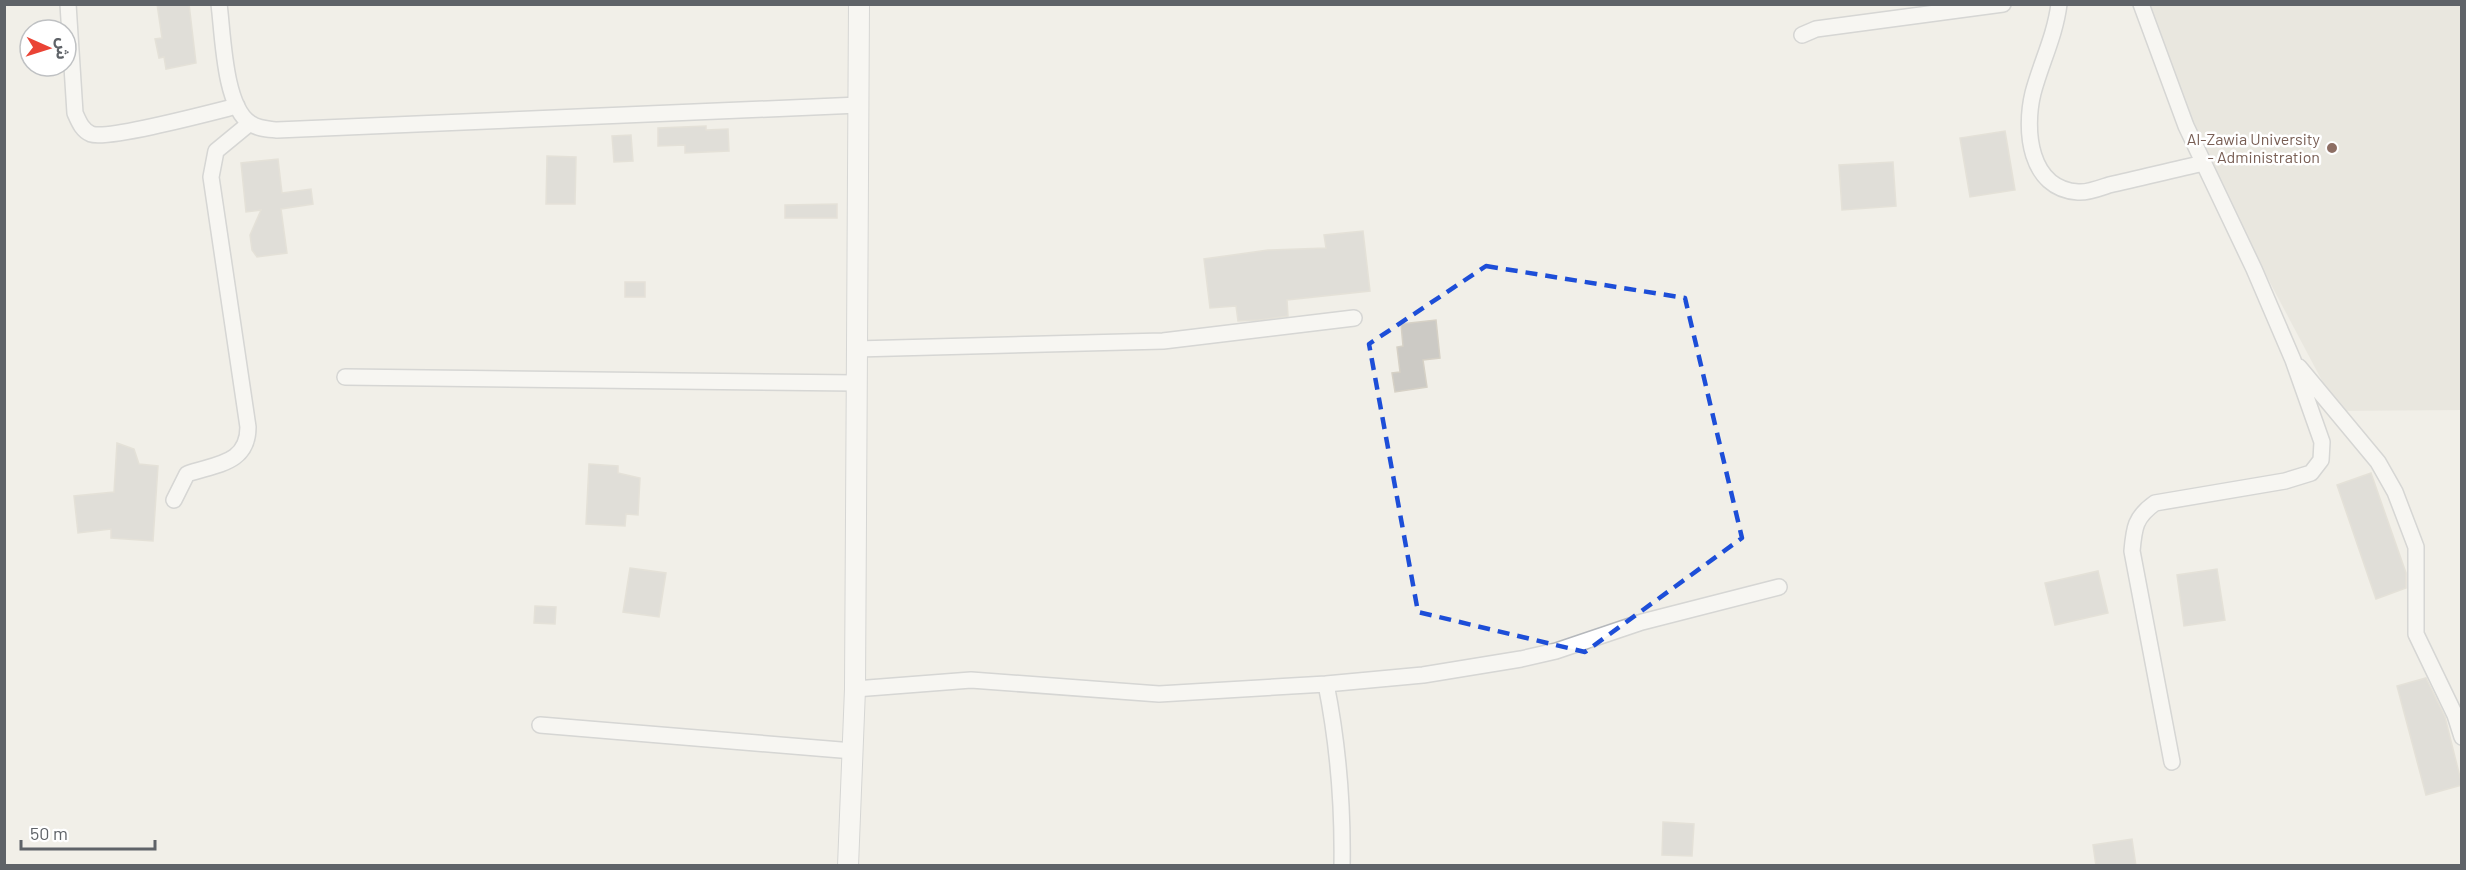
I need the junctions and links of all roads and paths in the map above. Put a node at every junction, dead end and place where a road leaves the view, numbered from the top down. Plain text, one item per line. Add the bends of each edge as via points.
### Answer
1 (68, 4) edge
2 (219, 4) edge
3 (859, 4) edge
4 (2003, 4) edge
5 (2059, 4) edge
6 (2141, 4) edge
7 (1802, 35) dead end
8 (859, 105) junction
9 (237, 106) junction
10 (250, 123) junction
11 (2204, 163) junction
12 (1354, 318) dead end
13 (856, 349) junction
14 (2293, 360) junction
15 (345, 377) dead end
16 (856, 383) junction
17 (174, 500) dead end
18 (1779, 587) dead end
19 (1326, 684) junction
20 (855, 688) junction
21 (540, 725) dead end
22 (2462, 737) edge
23 (853, 751) junction
24 (2172, 762) dead end
25 (848, 866) edge
26 (1342, 866) edge

1 - 9 street via 75,113 82,129 93,135 116,133
2 - 9 street via 228,79
3 - 8 street
4 - 7 street
5 - 11 street via 2029,114 2032,153 2042,174 2056,185 2079,193
6 - 11 street via 2186,126
8 - 10 street via 277,130
8 - 13 street
9 - 10 street
10 - 17 street via 216,151 212,177 248,442 243,453 234,458 187,474
11 - 14 street
12 - 13 street via 1163,341
13 - 16 street
14 - 22 street via 2378,462 2395,492 2416,547 2416,634 2456,715
14 - 24 street via 2322,442 2321,460 2311,473 2286,481 2155,503 2134,525 2132,551
15 - 16 street
16 - 20 street
18 - 19 street via 1642,622 1521,659 1423,675
19 - 20 street via 1159,694 971,680
19 - 26 street via 1335,731
20 - 23 street
21 - 23 street
23 - 25 street

